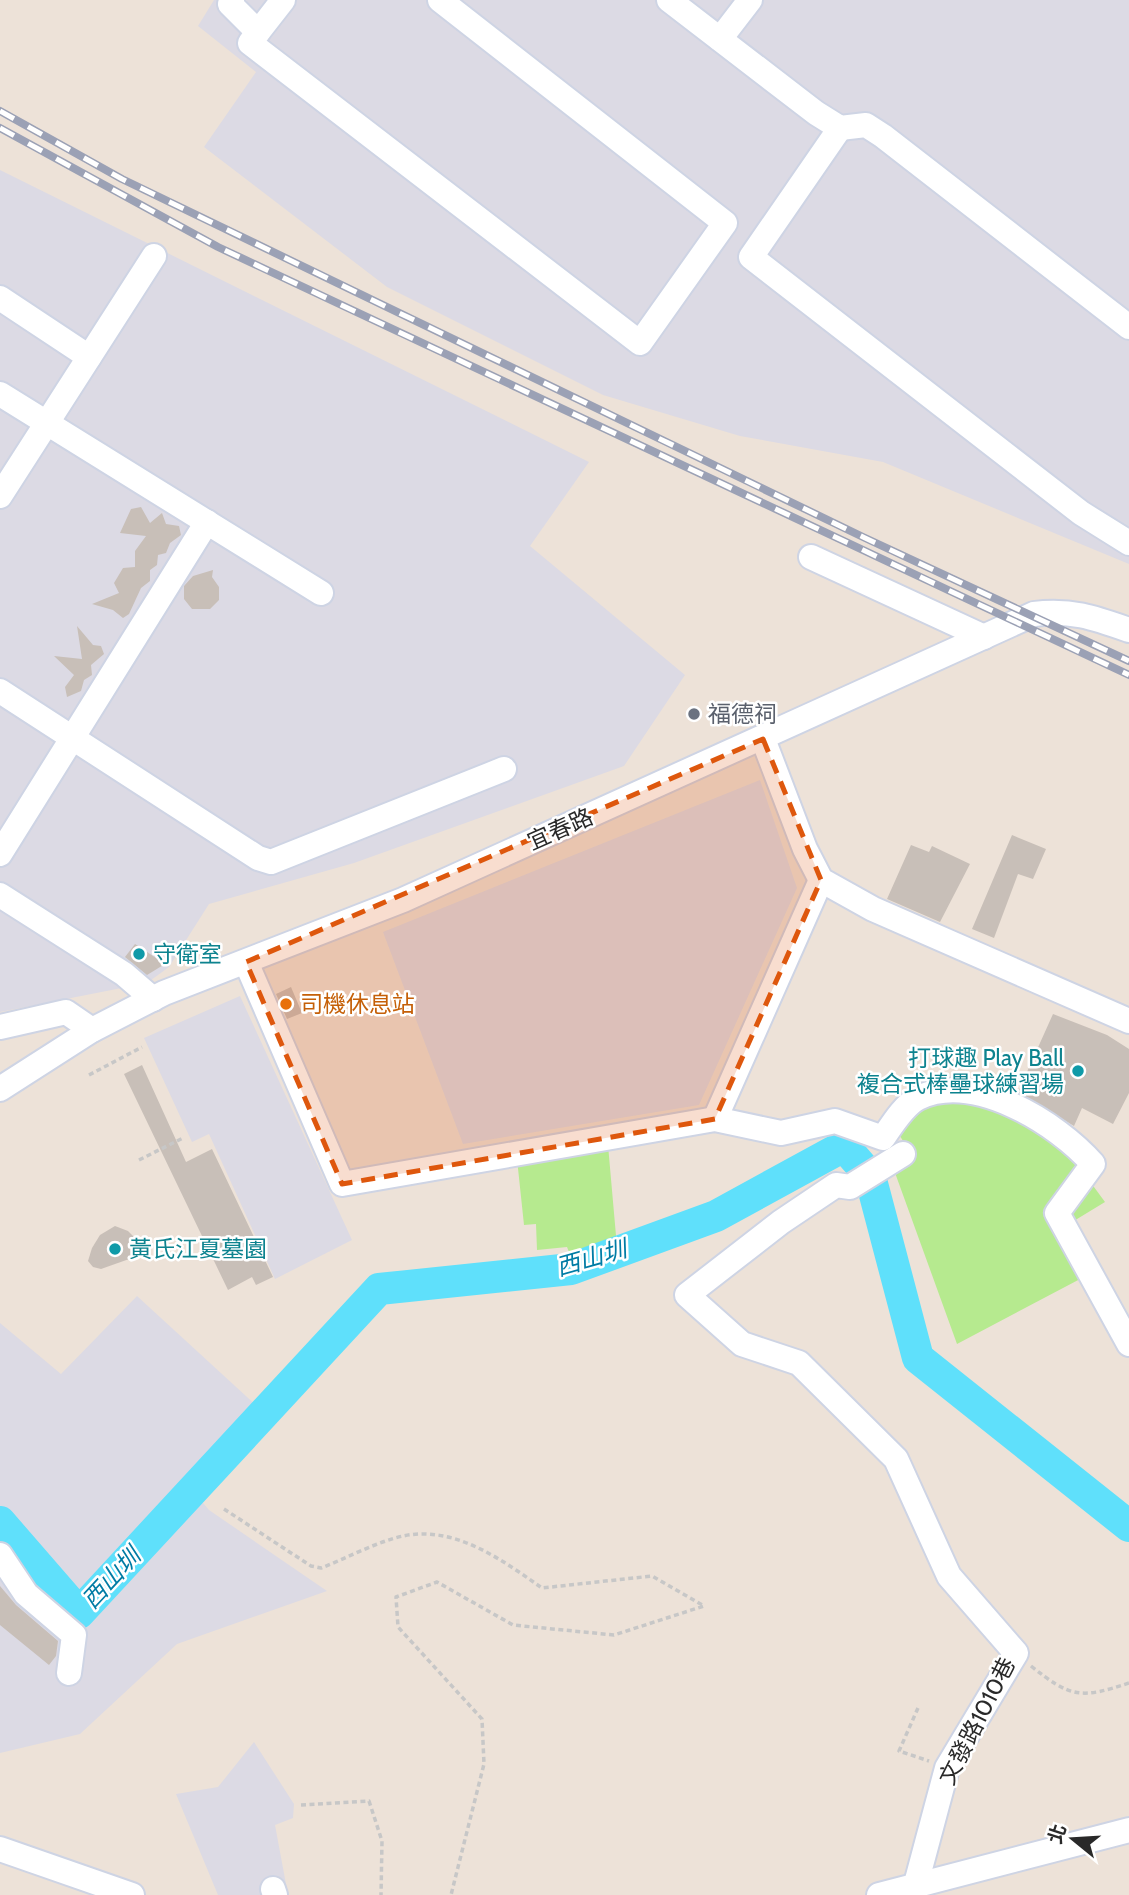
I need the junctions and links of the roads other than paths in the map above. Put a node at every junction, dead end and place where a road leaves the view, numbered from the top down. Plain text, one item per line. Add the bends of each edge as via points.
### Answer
1 (232, 0) edge
2 (283, 0) edge
3 (440, 0) edge
4 (669, 0) edge
5 (750, 0) edge
6 (258, 32) junction
7 (720, 39) junction
8 (840, 128) junction
9 (154, 256) dead end
10 (0, 298) edge
11 (1129, 327) edge
12 (89, 357) junction
13 (0, 394) edge
14 (46, 422) junction
15 (0, 496) edge
16 (207, 522) junction
17 (1129, 543) edge
18 (811, 557) dead end
19 (321, 593) dead end
20 (1129, 630) edge
21 (984, 637) junction
22 (0, 691) edge
23 (74, 738) junction
24 (763, 738) junction
25 (504, 769) dead end
26 (0, 854) edge
27 (821, 880) junction
28 (0, 895) edge
29 (246, 962) junction
30 (153, 999) junction
31 (1129, 1021) edge
32 (0, 1027) edge
33 (92, 1030) junction
34 (0, 1089) edge
35 (715, 1119) junction
36 (903, 1154) dead end
37 (1129, 1344) edge
38 (0, 1555) edge
39 (69, 1673) dead end
40 (1129, 1830) edge
41 (0, 1849) edge
42 (914, 1890) edge
43 (132, 1895) edge
44 (879, 1895) edge

1 - 6 street via 230,4
2 - 6 street
3 - 6 street via 725,223 640,343 250,43
4 - 7 street
5 - 7 street
7 - 8 street
8 - 11 street via 866,125 883,136
8 - 17 street via 751,257 1081,513
9 - 12 street
10 - 12 street
12 - 14 street
13 - 14 street
14 - 15 street
14 - 16 street
16 - 19 street
16 - 23 street
18 - 21 street
20 - 21 street, 宜春路 via 1060,610 1034,614
21 - 24 street, 宜春路
22 - 23 street
23 - 25 street via 258,858 271,862
23 - 26 street
24 - 27 street
24 - 29 street, 宜春路 via 403,900
27 - 31 street via 873,909
27 - 35 street
28 - 30 street via 124,974
29 - 30 street, 宜春路
29 - 35 street via 342,1184
30 - 33 street, 宜春路
32 - 33 street via 66,1013
33 - 34 street, 宜春路
35 - 37 street via 781,1133 835,1121 883,1138 915,1099 938,1090 996,1098 1026,1113 1073,1141 1093,1164 1057,1213
36 - 42 street, 文發路1010巷 via 850,1187 836,1185 687,1295 742,1344 799,1363 896,1460 949,1576 1016,1653 947,1768
38 - 39 street via 26,1594 74,1635
40 - 42 street
41 - 43 street
42 - 44 street

